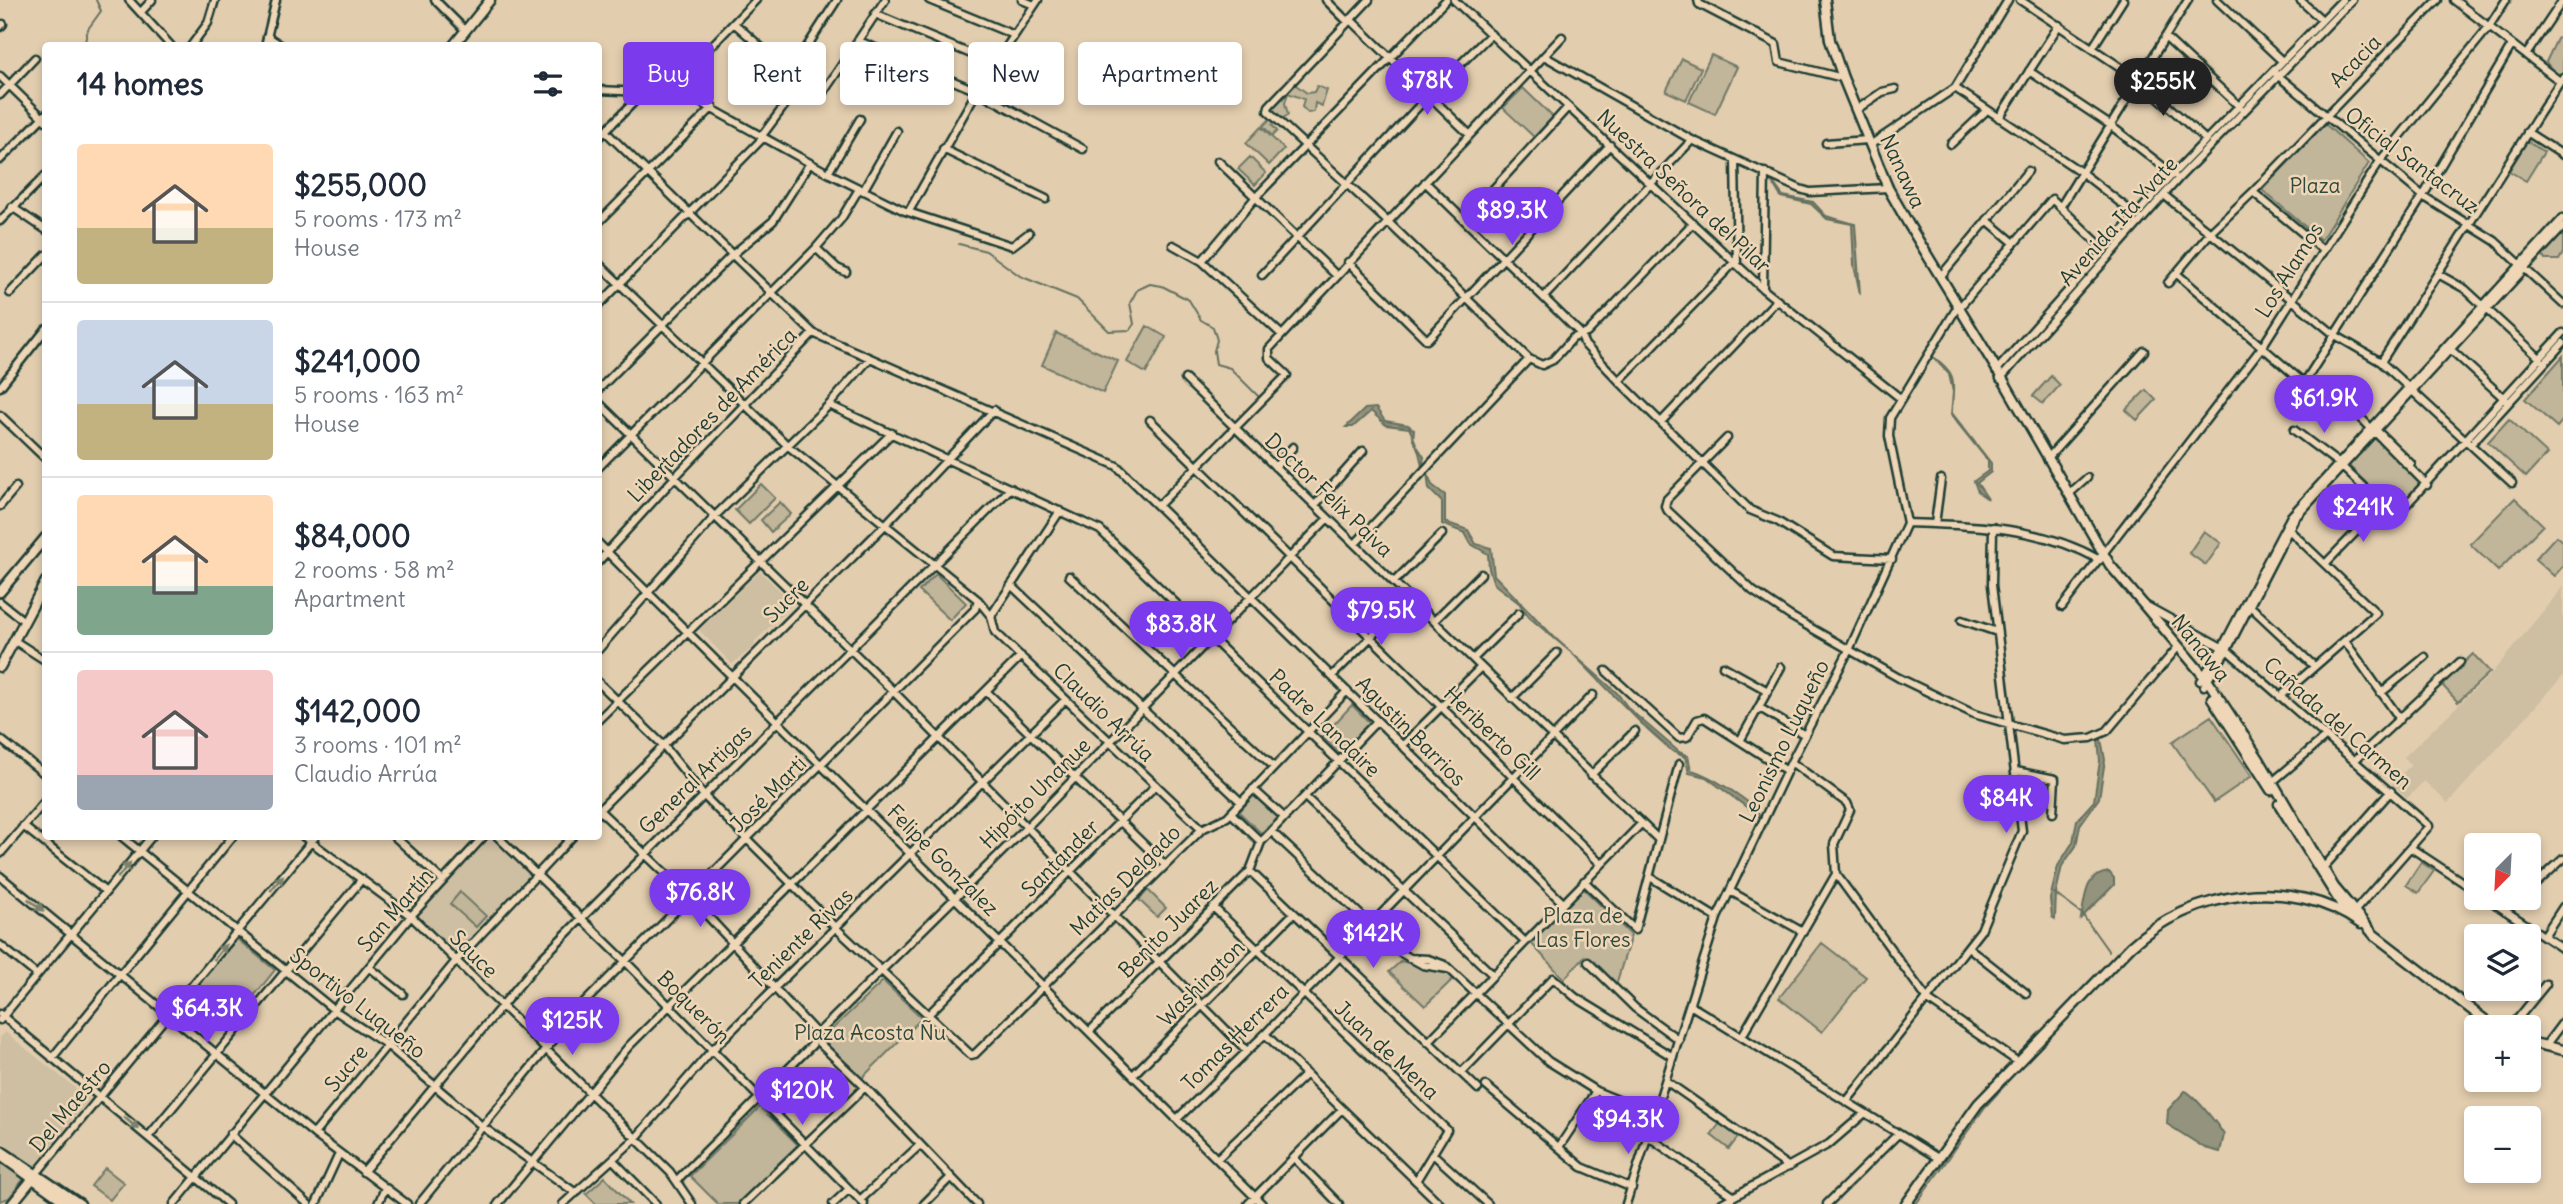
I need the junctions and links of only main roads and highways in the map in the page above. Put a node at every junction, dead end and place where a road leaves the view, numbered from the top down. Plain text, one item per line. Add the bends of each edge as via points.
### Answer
1 (490, 0) edge
2 (1825, 0) edge
3 (456, 42) edge
4 (2047, 459) junction
5 (42, 542) edge
6 (2102, 558) junction
7 (42, 588) edge
8 (0, 592) edge
9 (2177, 648) junction
10 (0, 667) edge
11 (2309, 849) junction
12 (2328, 883) junction
13 (2310, 898) junction
14 (2351, 913) junction
15 (2478, 1015) edge
16 (2541, 1045) edge
17 (2563, 1051) edge
18 (0, 1152) edge
19 (34, 1177) junction
20 (12, 1204) edge
21 (68, 1204) edge
22 (80, 1204) edge
23 (1906, 1204) edge

1 - 3 main road
2 - 4 main road, Nanawa via 1830,40 1888,188
4 - 6 main road, Nanawa
4 - 6 main road, Nanawa
5 - 8 main road
6 - 9 main road, Nanawa
6 - 9 main road, Nanawa
7 - 10 main road
9 - 11 main road, Nanawa via 2256,760
11 - 12 main road, Nanawa
11 - 12 main road, Nanawa
12 - 13 main road via 2324,895
12 - 14 main road, Nanawa
13 - 14 main road
13 - 23 main road via 2253,895 2175,915 2131,946 1978,1104
14 - 15 main road
16 - 17 main road
18 - 19 main road
19 - 20 main road
19 - 21 main road
19 - 22 main road

